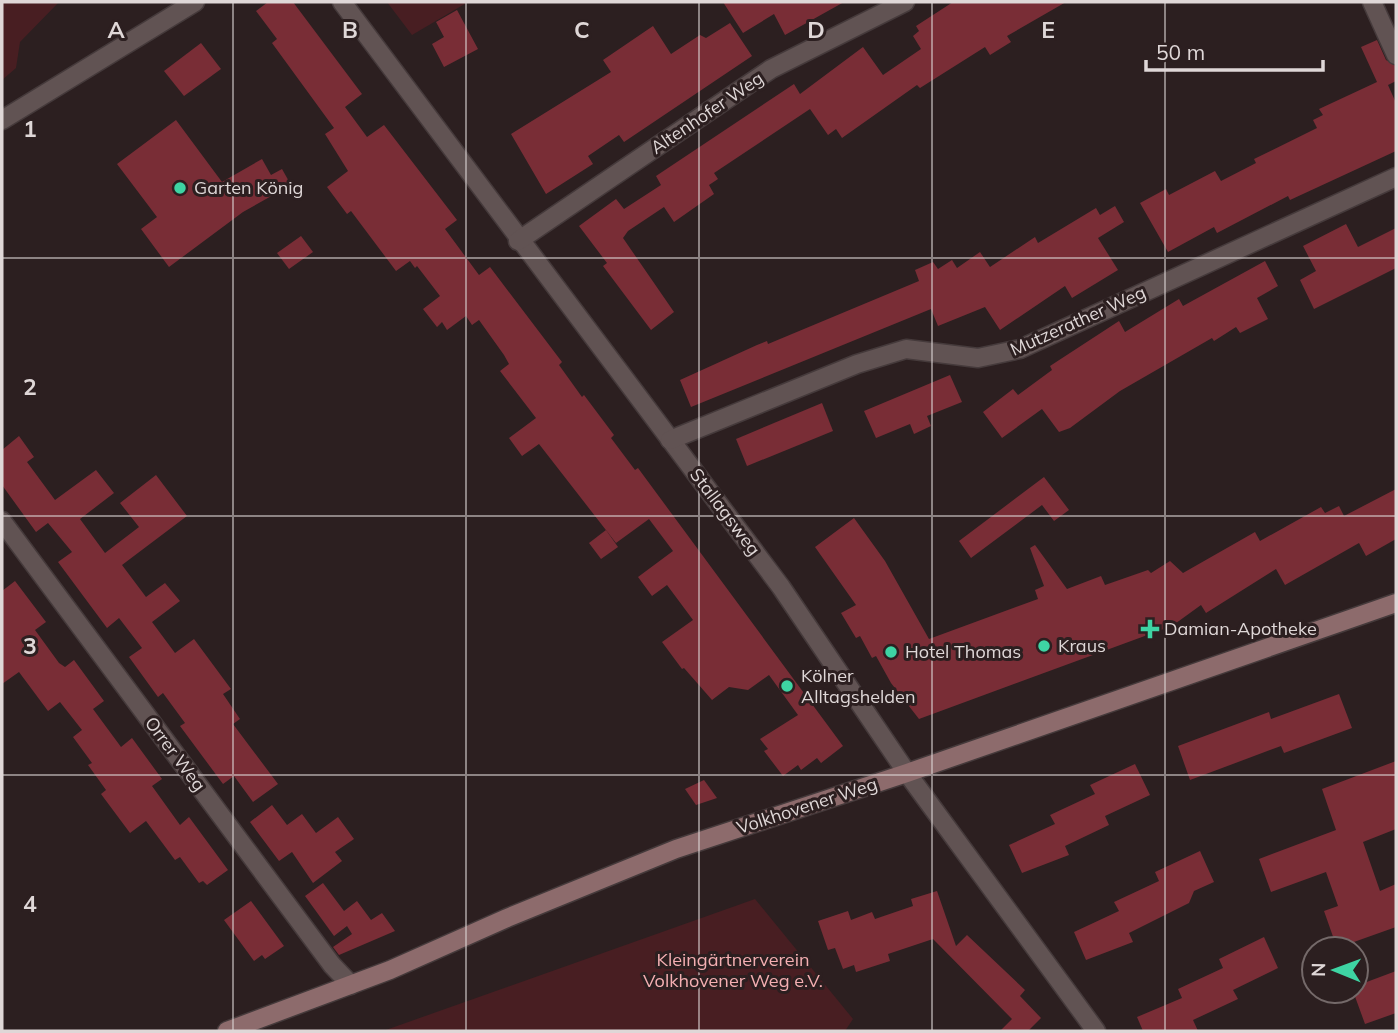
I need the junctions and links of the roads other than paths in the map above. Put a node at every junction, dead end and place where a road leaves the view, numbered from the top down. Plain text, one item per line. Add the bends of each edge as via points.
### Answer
1 (195, 2) edge
2 (342, 2) edge
3 (905, 2) edge
4 (1372, 2) edge
5 (1396, 55) edge
6 (2, 120) edge
7 (1396, 177) edge
8 (518, 241) junction
9 (670, 440) junction
10 (2, 521) edge
11 (1396, 603) edge
12 (907, 773) junction
13 (351, 985) junction
14 (227, 1031) edge
15 (1096, 1031) edge

1 - 6 street
2 - 8 street, Stallagsweg
3 - 8 street, Altenhofer Weg via 771,69
4 - 5 street
7 - 9 street, Mutzerather Weg via 1020,349 978,358 906,349 857,364
8 - 9 street, Stallagsweg
9 - 12 street, Stallagsweg via 781,587
10 - 13 street, Orrer Weg
11 - 12 street, Volkhovener Weg
12 - 13 street, Volkhovener Weg via 676,849
12 - 15 street, Stallagsweg
13 - 14 street, Volkhovener Weg

